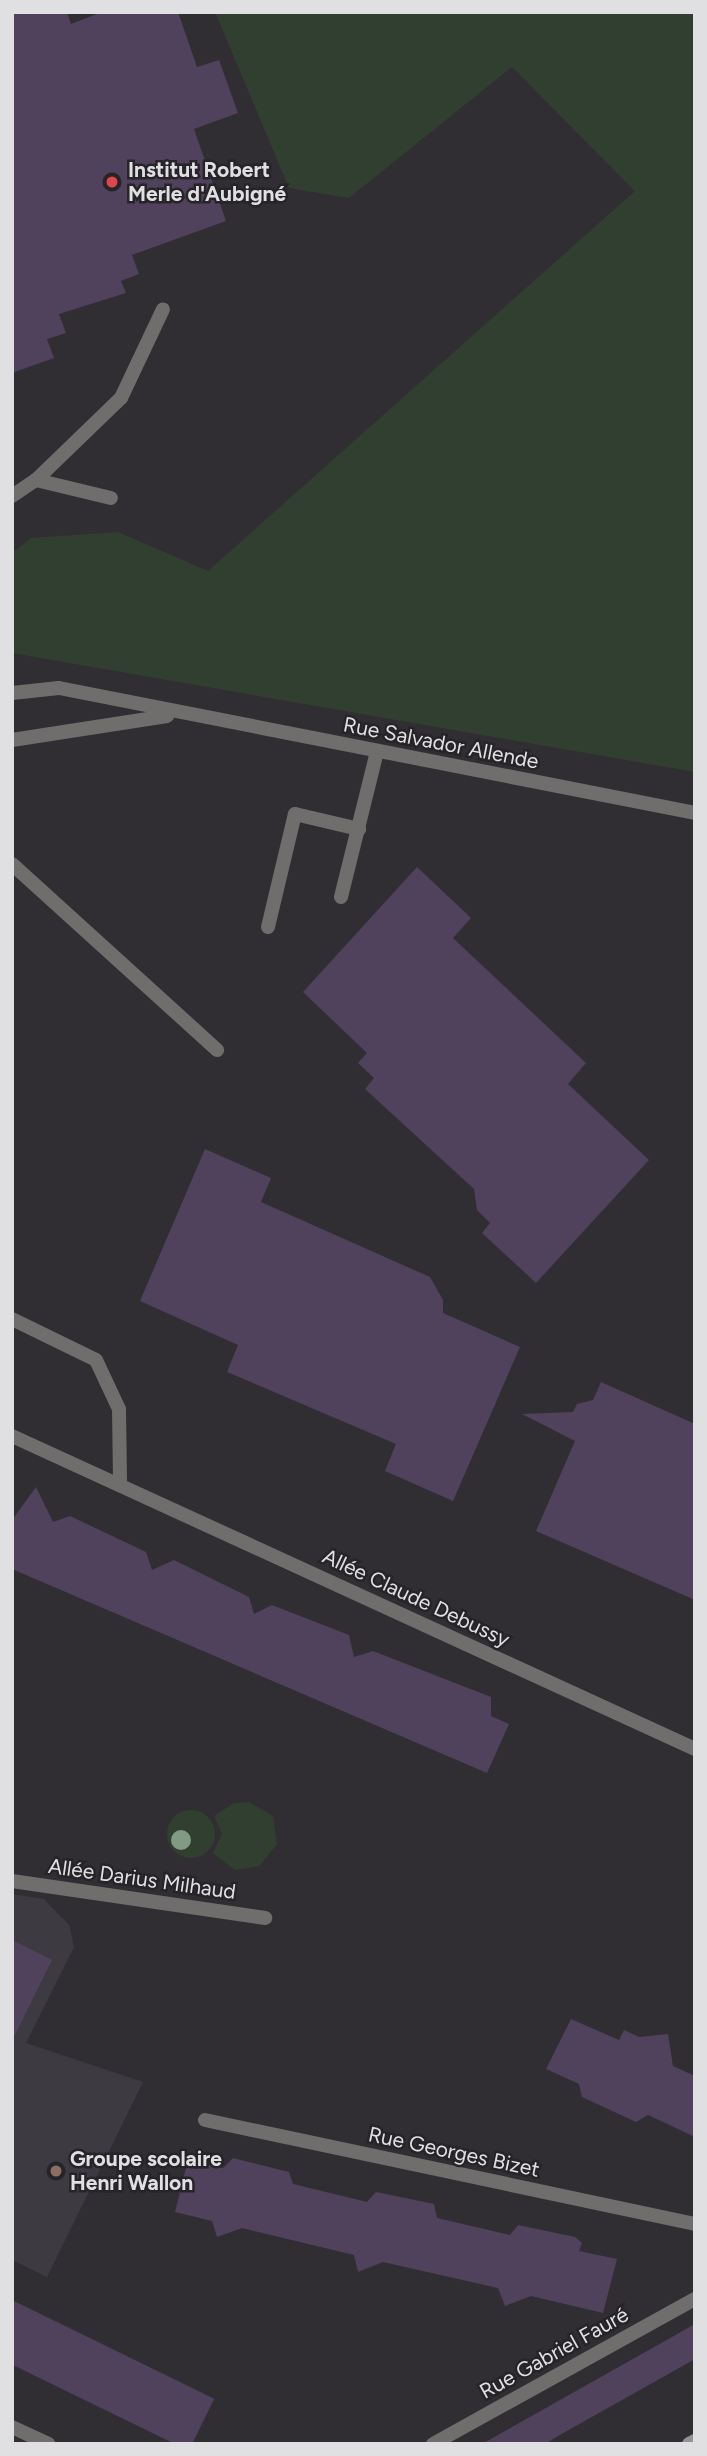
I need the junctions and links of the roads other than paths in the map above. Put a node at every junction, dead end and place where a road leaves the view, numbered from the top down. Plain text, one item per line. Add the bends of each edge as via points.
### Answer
1 (163, 309) dead end
2 (36, 480) junction
3 (12, 496) edge
4 (111, 498) dead end
5 (12, 693) edge
6 (179, 714) junction
7 (12, 740) edge
8 (377, 752) junction
9 (695, 813) edge
10 (359, 828) junction
11 (12, 864) edge
12 (341, 897) dead end
13 (268, 927) dead end
14 (217, 1051) dead end
15 (12, 1319) edge
16 (12, 1436) edge
17 (120, 1485) junction
18 (695, 1749) edge
19 (12, 1881) edge
20 (265, 1917) dead end
21 (205, 2120) dead end
22 (695, 2224) edge
23 (695, 2299) edge
24 (12, 2427) edge
25 (695, 2441) edge
26 (48, 2444) edge
27 (433, 2444) edge
28 (689, 2444) edge

1 - 2 street via 121,398
2 - 3 street
2 - 4 street
5 - 6 street, Rue Salvador Allende via 59,688
6 - 7 street, Rue Salvador Allende
6 - 8 street, Rue Salvador Allende
8 - 9 street, Rue Salvador Allende
8 - 10 street
10 - 12 street
10 - 13 street via 295,814
11 - 14 street
15 - 17 street via 96,1360 119,1409
16 - 17 street, Allée Claude Debussy
17 - 18 street, Allée Claude Debussy
19 - 20 street, Allée Darius Milhaud
21 - 22 street, Rue Georges Bizet
23 - 27 street, Rue Gabriel Fauré
24 - 26 street
25 - 28 main road

